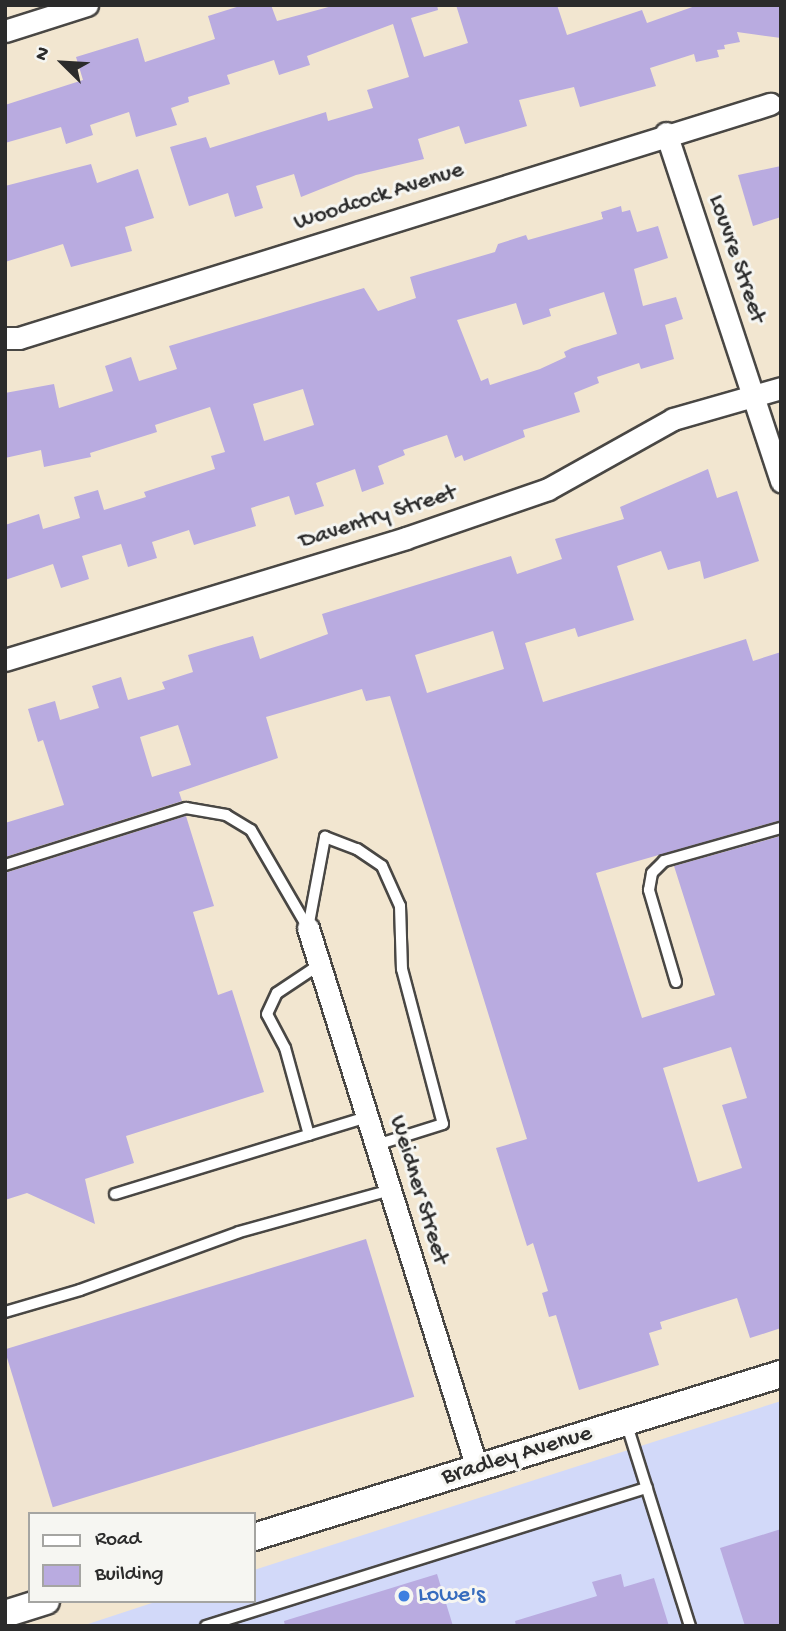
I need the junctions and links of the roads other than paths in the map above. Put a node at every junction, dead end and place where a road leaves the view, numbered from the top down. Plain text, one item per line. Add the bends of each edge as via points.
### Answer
1 (87, 5) edge
2 (5, 31) edge
3 (770, 104) dead end
4 (666, 133) junction
5 (5, 338) edge
6 (781, 388) edge
7 (755, 396) junction
8 (781, 481) edge
9 (5, 660) edge
10 (781, 828) edge
11 (5, 865) edge
12 (308, 928) junction
13 (320, 964) junction
14 (676, 982) dead end
15 (367, 1117) junction
16 (309, 1135) junction
17 (376, 1145) junction
18 (390, 1190) junction
19 (115, 1194) dead end
20 (5, 1312) edge
21 (781, 1374) edge
22 (626, 1422) junction
23 (477, 1468) junction
24 (647, 1488) junction
25 (256, 1536) edge
26 (40, 1603) edge
27 (5, 1614) edge
28 (206, 1626) edge
29 (690, 1626) edge

1 - 2 street
3 - 4 street, Woodcock Avenue
4 - 5 street, Woodcock Avenue via 19,338
4 - 7 street, Louvre Street
6 - 7 street, Daventry Street
7 - 8 street, Louvre Street
7 - 9 street, Daventry Street via 673,419 548,489 406,538
10 - 14 lane via 664,861 652,873 649,890
11 - 12 lane via 186,808 226,815 251,830
12 - 13 street, Weidner Street
12 - 17 lane via 325,837 357,849 382,866 400,906 402,969 443,1124
13 - 15 street, Weidner Street
13 - 16 lane via 277,993 267,1014 285,1048
15 - 16 lane
15 - 17 street, Weidner Street
16 - 19 lane
17 - 18 street, Weidner Street
18 - 20 lane via 239,1233
18 - 23 street, Weidner Street
21 - 22 street, Bradley Avenue
22 - 23 street, Bradley Avenue
22 - 24 lane
23 - 25 street, Bradley Avenue
24 - 28 lane
24 - 29 lane
26 - 27 street

